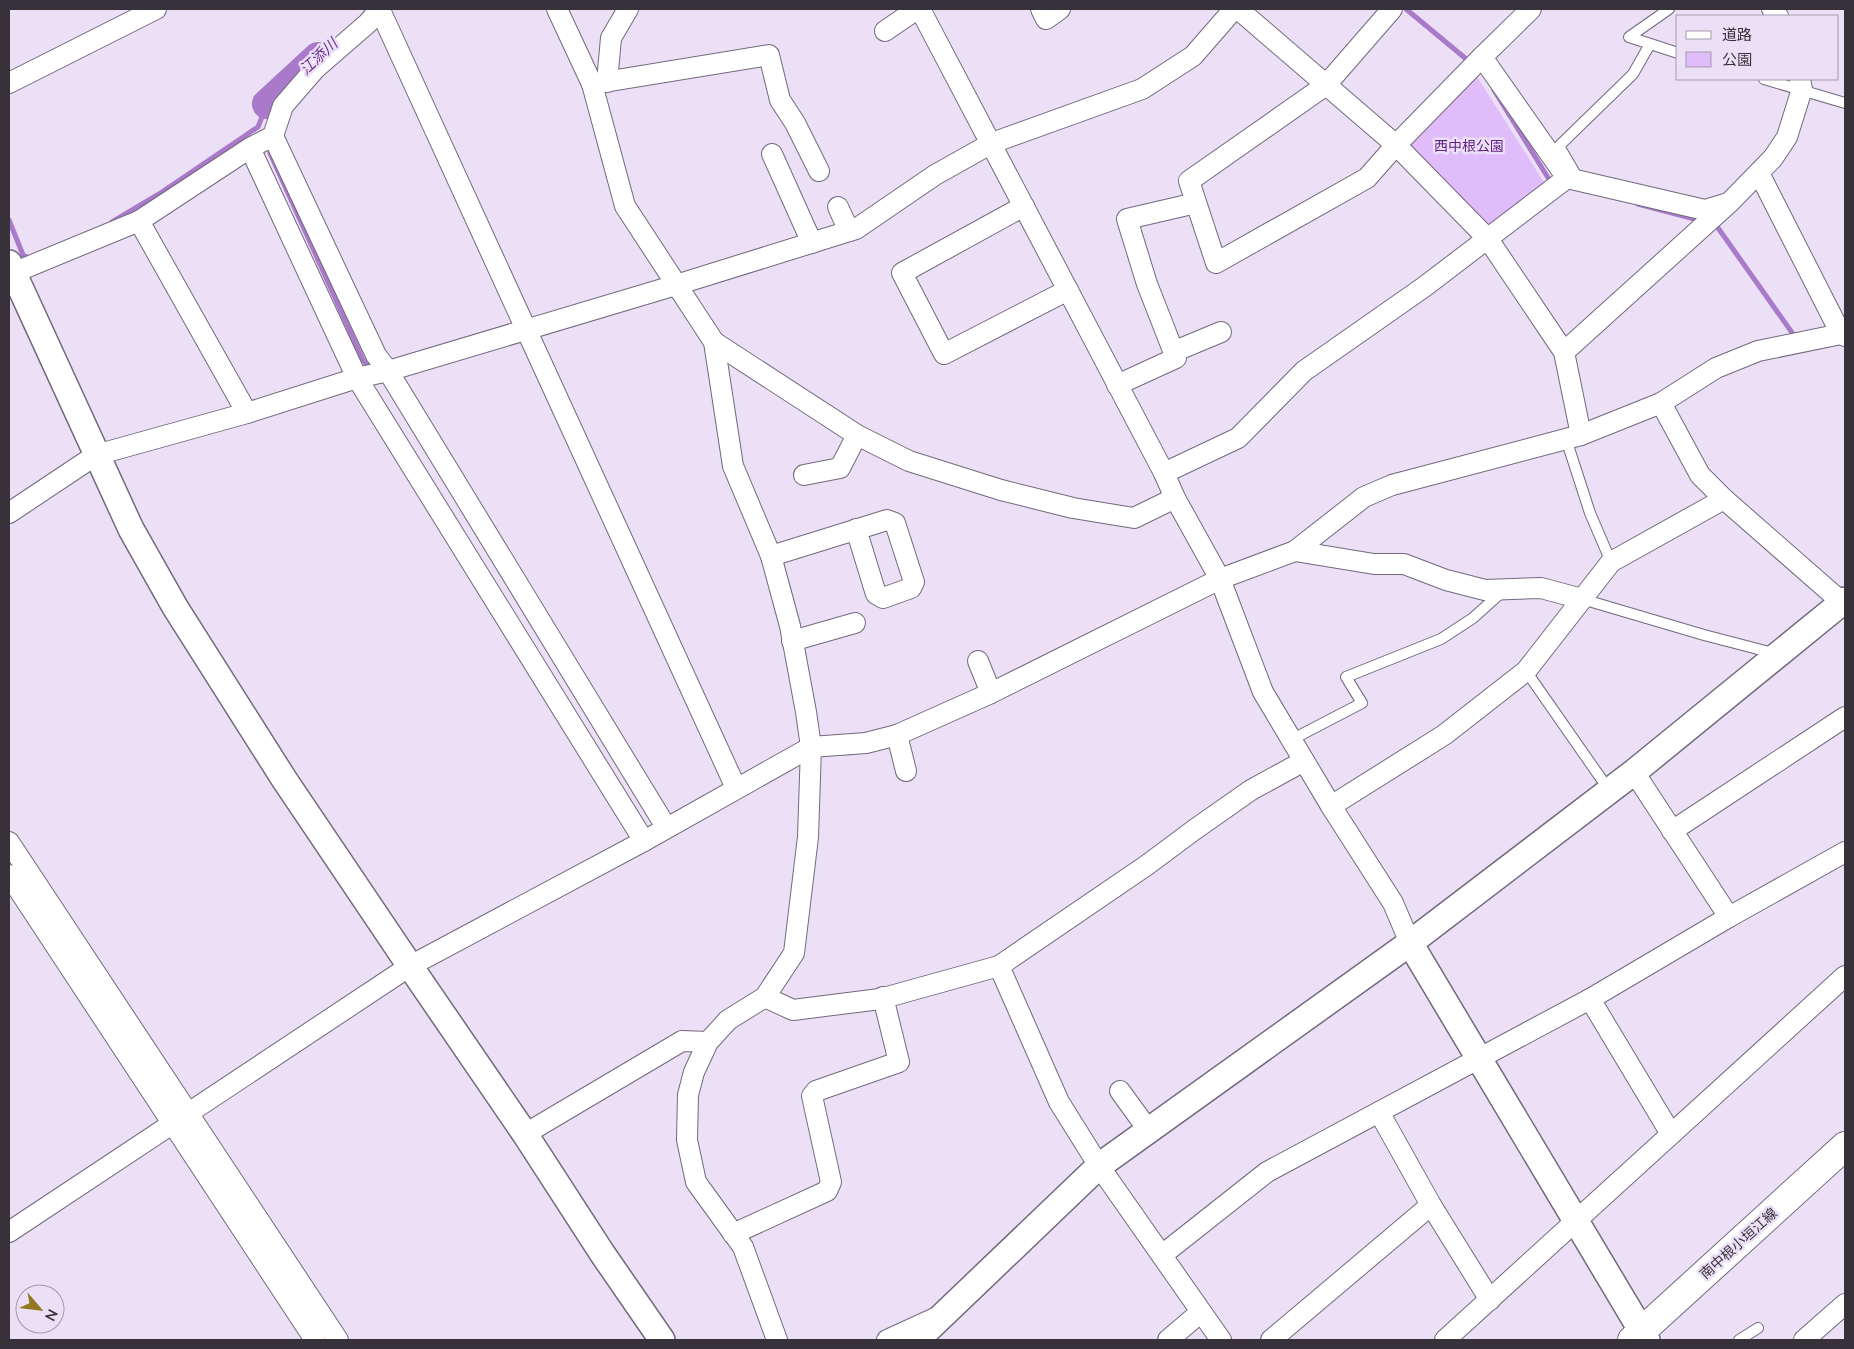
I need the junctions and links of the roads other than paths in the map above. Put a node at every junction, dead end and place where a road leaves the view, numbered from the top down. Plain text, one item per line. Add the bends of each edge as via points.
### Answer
1 (156, 9) edge
2 (380, 9) edge
3 (557, 9) edge
4 (628, 9) edge
5 (918, 9) edge
6 (1041, 9) edge
7 (1060, 9) edge
8 (1234, 9) edge
9 (1238, 9) edge
10 (1531, 9) edge
11 (1668, 9) edge
12 (1391, 10) edge
13 (885, 31) dead end
14 (1650, 44) junction
15 (1676, 52) edge
16 (1481, 57) junction
17 (1771, 80) edge
18 (9, 83) edge
19 (600, 83) junction
20 (1801, 84) edge
21 (1326, 85) junction
22 (1845, 103) edge
23 (273, 136) junction
24 (992, 143) junction
25 (1396, 145) junction
26 (250, 148) junction
27 (772, 154) dead end
28 (819, 171) dead end
29 (1759, 173) junction
30 (1570, 179) junction
31 (1196, 203) junction
32 (1024, 206) junction
33 (838, 207) dead end
34 (1723, 208) junction
35 (139, 221) junction
36 (849, 231) junction
37 (1488, 239) junction
38 (812, 243) junction
39 (11, 268) edge
40 (676, 285) junction
41 (1068, 290) junction
42 (526, 329) junction
43 (1221, 332) dead end
44 (1843, 335) edge
45 (714, 342) junction
46 (1173, 352) junction
47 (1564, 352) junction
48 (387, 371) junction
49 (360, 377) junction
50 (1117, 385) junction
51 (1660, 403) junction
52 (247, 413) junction
53 (857, 435) junction
54 (1573, 437) junction
55 (96, 455) junction
56 (1164, 473) junction
57 (804, 475) dead end
58 (1175, 498) junction
59 (1724, 499) junction
60 (9, 513) edge
61 (856, 529) dead end
62 (1295, 551) junction
63 (771, 556) junction
64 (1611, 562) junction
65 (1220, 579) junction
66 (1504, 590) junction
67 (1582, 599) junction
68 (1845, 602) edge
69 (856, 623) dead end
70 (792, 641) junction
71 (1778, 654) junction
72 (978, 661) dead end
73 (1526, 671) junction
74 (991, 693) junction
75 (1845, 717) edge
76 (897, 734) junction
77 (1291, 740) junction
78 (811, 747) junction
79 (1304, 760) junction
80 (906, 771) dead end
81 (1634, 772) junction
82 (736, 788) junction
83 (1609, 790) junction
84 (1331, 806) junction
85 (666, 827) junction
86 (1672, 831) junction
87 (644, 841) junction
88 (9, 842) edge
89 (1845, 852) edge
90 (9, 875) edge
91 (1729, 917) junction
92 (1410, 943) junction
93 (410, 966) junction
94 (999, 966) junction
95 (1845, 976) edge
96 (764, 997) junction
97 (883, 998) junction
98 (1590, 999) junction
99 (708, 1042) junction
100 (1479, 1058) junction
101 (1120, 1091) dead end
102 (1379, 1112) junction
103 (180, 1119) junction
104 (1148, 1131) junction
105 (525, 1134) junction
106 (1671, 1134) junction
107 (1845, 1146) edge
108 (1099, 1166) junction
109 (1431, 1205) junction
110 (1576, 1221) junction
111 (9, 1232) edge
112 (733, 1234) junction
113 (1162, 1255) junction
114 (1490, 1300) junction
115 (1845, 1304) edge
116 (1200, 1312) junction
117 (943, 1314) junction
118 (1758, 1328) dead end
119 (1640, 1337) edge
120 (315, 1340) edge
121 (338, 1340) edge
122 (662, 1340) edge
123 (777, 1340) edge
124 (887, 1340) edge
125 (917, 1340) edge
126 (1168, 1340) edge
127 (1221, 1340) edge
128 (1270, 1340) edge
129 (1445, 1340) edge
130 (1740, 1340) edge
131 (1804, 1340) edge

1 - 18 street
2 - 23 street via 316,69 283,106
2 - 42 street
3 - 19 street
4 - 19 street via 612,38
5 - 13 street
5 - 24 street
6 - 7 street via 1046,19
8 - 24 street via 1193,56 1142,89
9 - 21 street
10 - 16 street
11 - 14 lane via 1629,37
12 - 21 street
14 - 15 lane
14 - 30 lane via 1633,74 1559,146
16 - 25 street
16 - 30 street
17 - 20 lane
19 - 28 street via 769,55 780,100
19 - 40 street via 625,206
20 - 22 lane
20 - 29 street via 1787,137
21 - 25 street
21 - 31 street via 1189,181
23 - 26 street
23 - 48 street via 376,355
24 - 32 street
24 - 36 street via 935,174
25 - 31 street via 1367,178 1216,263
25 - 37 street
26 - 35 street
26 - 49 street
27 - 38 street
29 - 34 street
29 - 44 street
30 - 34 street via 1705,210
30 - 37 street
31 - 46 street via 1126,220
32 - 41 street
32 - 41 street via 902,273 924,316 944,354
33 - 36 street
34 - 47 street
35 - 39 street
35 - 52 street
36 - 38 street
37 - 47 street
37 - 56 street via 1304,371 1238,438
38 - 40 street
39 - 55 street
40 - 42 street
40 - 45 street
41 - 50 street
42 - 48 street
42 - 82 street
43 - 46 street
44 - 51 street via 1758,351 1716,368
45 - 53 street
45 - 63 street via 733,466
46 - 50 street via 1176,358
47 - 54 street
48 - 49 street
48 - 85 street
49 - 52 street
49 - 87 street
50 - 56 street
51 - 54 street
51 - 59 street via 1700,475
52 - 55 street
53 - 57 street via 840,468
53 - 58 street via 909,461 1001,490 1073,508 1134,518
54 - 62 street via 1392,485 1364,497
54 - 64 lane via 1590,513
55 - 60 street
55 - 93 street via 131,528 175,607 284,779
56 - 58 street
58 - 65 street
59 - 64 street
59 - 68 street
61 - 63 street
62 - 65 street
62 - 66 street via 1374,564 1404,564 1446,580 1485,590
63 - 70 street
64 - 67 street
65 - 74 street
65 - 77 street via 1263,692
66 - 67 street via 1541,588
66 - 77 lane via 1473,618 1441,639 1346,677 1362,702
67 - 71 lane
67 - 73 street
68 - 71 street
69 - 70 street
70 - 78 street
71 - 81 street
72 - 74 street
73 - 83 lane
73 - 84 street via 1444,735
74 - 76 street
75 - 86 street
76 - 78 street via 866,743
76 - 80 street
77 - 79 street
78 - 82 street
78 - 96 street via 808,836 794,953
79 - 84 street
79 - 94 street via 1251,790
81 - 83 street
81 - 86 street
82 - 85 street
83 - 92 street
84 - 92 street via 1393,903
85 - 87 street
86 - 91 street
87 - 93 street
88 - 103 street
89 - 91 street
90 - 103 street
91 - 98 street
92 - 100 street
92 - 104 street
93 - 103 street
93 - 105 street
94 - 97 street
94 - 108 street via 1059,1102
95 - 106 street
96 - 97 street via 793,1010
96 - 99 street via 728,1020
97 - 112 street via 899,1062 816,1091 812,1096 831,1182 827,1191
98 - 100 street
98 - 106 street
99 - 105 street via 682,1040
99 - 112 street via 694,1072 688,1095 687,1140 696,1182
100 - 102 street
100 - 110 street
101 - 104 street
102 - 109 street
102 - 113 street via 1267,1172
103 - 111 street
103 - 120 street
103 - 121 street
104 - 108 street
105 - 122 street
106 - 110 street
107 - 119 main road, 南中根小垣江線
108 - 113 street
108 - 117 street
109 - 114 street
109 - 128 street
110 - 114 street
110 - 119 street
112 - 123 street via 743,1247
113 - 116 street
114 - 129 street
115 - 131 street
116 - 126 street
116 - 127 street
117 - 124 street
117 - 125 street
118 - 130 lane

